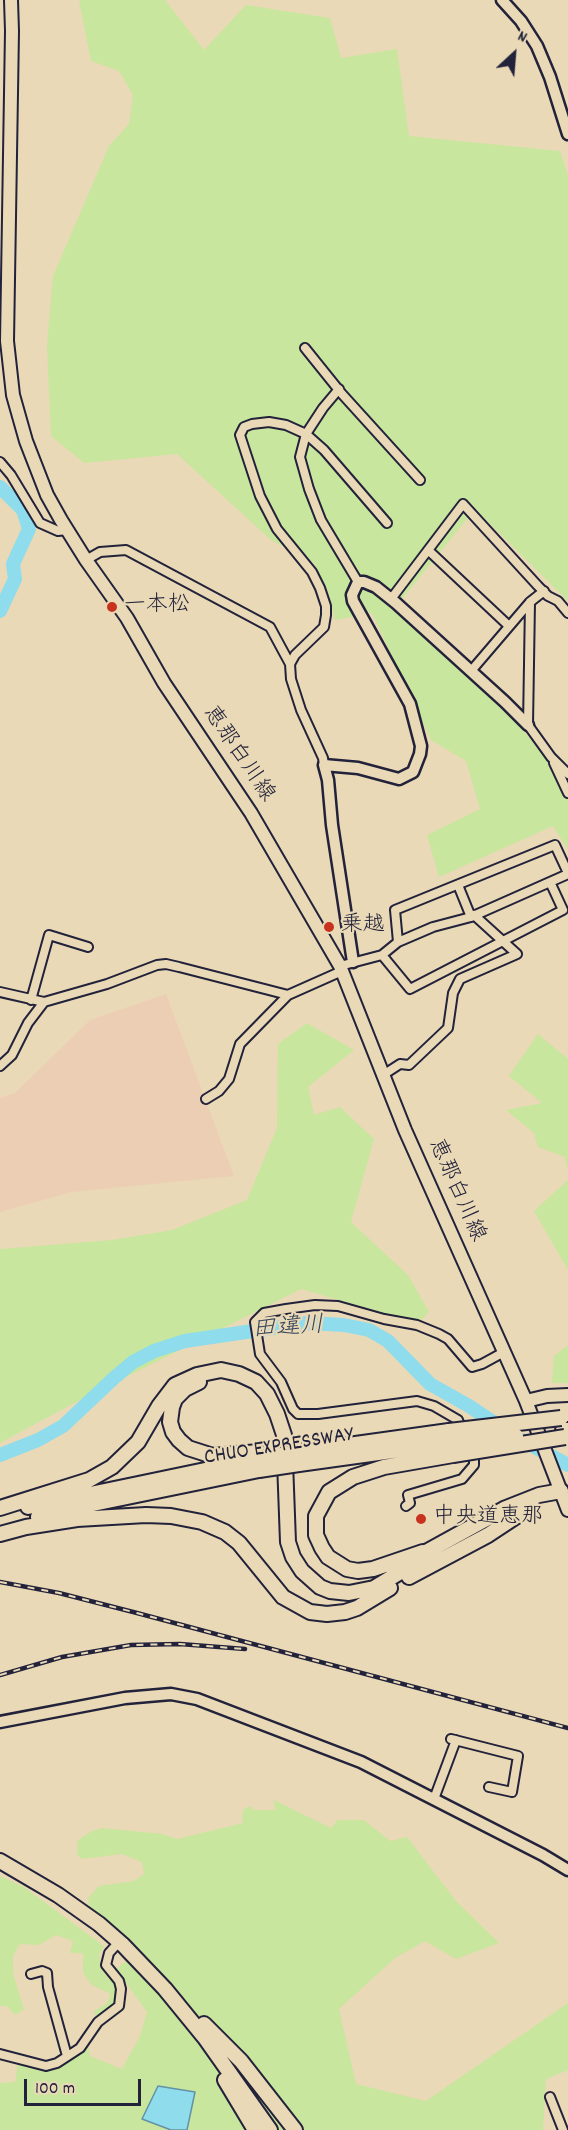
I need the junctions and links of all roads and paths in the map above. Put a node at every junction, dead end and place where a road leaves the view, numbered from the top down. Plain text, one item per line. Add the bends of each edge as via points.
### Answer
1 (11, 0) edge
2 (502, 0) edge
3 (5, 92) edge
4 (568, 134) edge
5 (305, 348) dead end
6 (339, 389) junction
7 (306, 434) junction
8 (0, 462) edge
9 (420, 480) dead end
10 (387, 523) dead end
11 (67, 530) junction
12 (428, 550) junction
13 (86, 560) junction
14 (358, 582) junction
15 (544, 591) junction
16 (391, 599) junction
17 (530, 602) junction
18 (568, 613) edge
19 (509, 626) junction
20 (290, 664) junction
21 (471, 671) junction
22 (528, 725) junction
23 (551, 757) junction
24 (324, 765) junction
25 (568, 774) edge
26 (568, 793) edge
27 (568, 873) edge
28 (550, 882) junction
29 (458, 885) junction
30 (473, 916) junction
31 (504, 940) junction
32 (398, 942) junction
33 (88, 947) dead end
34 (382, 955) junction
35 (345, 966) junction
36 (0, 992) edge
37 (288, 995) junction
38 (31, 1000) junction
39 (45, 1002) junction
40 (0, 1066) edge
41 (383, 1074) junction
42 (206, 1099) dead end
43 (504, 1352) junction
44 (568, 1395) edge
45 (526, 1401) junction
46 (566, 1428) edge
47 (451, 1443) junction
48 (298, 1454) junction
49 (259, 1460) junction
50 (561, 1491) junction
51 (406, 1506) dead end
52 (0, 1508) edge
53 (568, 1510) edge
54 (0, 1514) edge
55 (0, 1527) edge
56 (0, 1534) edge
57 (428, 1551) junction
58 (368, 1601) junction
59 (0, 1722) edge
60 (489, 1787) dead end
61 (434, 1799) junction
62 (0, 1863) edge
63 (568, 1870) edge
64 (118, 1943) junction
65 (31, 1974) dead end
66 (150, 1979) junction
67 (165, 1989) junction
68 (0, 2054) edge
69 (67, 2056) junction
70 (550, 2097) dead end
71 (255, 2130) edge
72 (265, 2130) edge
73 (270, 2130) edge
74 (295, 2130) edge
75 (564, 2130) edge

1 - 3 main road, 恵那白川線
2 - 4 street via 537,46
3 - 11 main road, 恵那白川線 via 9,366 26,441 47,495
5 - 6 street
6 - 7 street
6 - 9 street
7 - 10 street
7 - 14 street via 300,457 309,489 321,520
7 - 20 street via 286,425 263,422 244,427 240,435 260,496 277,529 312,572 326,606 324,627
8 - 11 street via 40,523 58,531
11 - 13 main road, 恵那白川線
12 - 15 street via 463,504
12 - 16 street
12 - 19 street
13 - 20 street via 100,552 126,550 270,627
13 - 35 main road, 恵那白川線 via 127,618 164,683 251,813
14 - 16 street via 376,587
14 - 24 street via 353,601 410,704 420,754 413,772 399,778
15 - 17 street
15 - 18 street
16 - 21 street
17 - 19 street
17 - 22 street
19 - 21 street
20 - 24 street via 301,710
21 - 22 street
22 - 23 street
23 - 25 street
23 - 26 street
24 - 35 street
27 - 28 street
27 - 29 street via 555,845
28 - 30 street
28 - 31 street via 563,910
29 - 30 street
29 - 32 street via 395,910
30 - 31 street
30 - 32 street
31 - 34 street via 410,989
31 - 41 street via 517,954 460,980 453,993 448,1028 409,1065 400,1064
32 - 34 street
33 - 38 street via 49,935
34 - 35 street
35 - 37 street
35 - 41 main road, 恵那白川線
36 - 38 street
37 - 39 street via 166,964
37 - 42 street via 240,1044 229,1079
38 - 39 street
39 - 40 street via 28,1023 12,1055
41 - 43 main road, 恵那白川線
43 - 45 main road, 恵那白川線
43 - 51 street via 472,1367 439,1334 338,1306 286,1308 264,1313 255,1322 260,1354 298,1414 417,1401 458,1420 474,1465 462,1479 408,1495 410,1503
44 - 45 main road
45 - 50 main road, 恵那白川線
46 - 47 highway, CHUO EXPRESSWAY, bridge
46 - 47 highway, bridge
47 - 48 highway, CHUO EXPRESSWAY
47 - 48 highway, CHUO EXPRESSWAY via 398,1437
47 - 57 highway via 354,1477 329,1492 316,1516 316,1535 322,1548 328,1557 347,1569 373,1569
48 - 49 highway, CHUO EXPRESSWAY, bridge
49 - 54 highway, CHUO EXPRESSWAY
49 - 55 highway, CHUO EXPRESSWAY
49 - 58 highway via 213,1456 188,1448 173,1432 170,1422 175,1399 195,1383 213,1380 232,1380 254,1392 272,1419 276,1434 281,1541 290,1568 300,1582 330,1599
50 - 53 main road, 恵那白川線
50 - 57 highway via 506,1508
50 - 58 highway
52 - 57 highway via 89,1480 112,1467 138,1442 175,1385 221,1370 256,1382 277,1414 284,1435 288,1542 293,1557 310,1579 338,1593 360,1592 402,1572
56 - 58 highway via 77,1519 146,1515 186,1519 213,1526 232,1537 283,1597 309,1612 345,1612
59 - 61 street via 125,1698 185,1696 361,1762
60 - 61 street via 512,1792 518,1756 453,1740
61 - 63 street
62 - 64 highway via 58,1895
64 - 66 highway
64 - 67 highway
64 - 69 street via 109,1953 106,1965 122,1989 119,2006 98,2022 80,2048
65 - 69 street via 47,1973
66 - 71 highway via 223,2076
66 - 72 highway via 202,2041
67 - 73 highway
67 - 74 highway via 171,1990 241,2061
68 - 69 street via 45,2066
70 - 75 street

